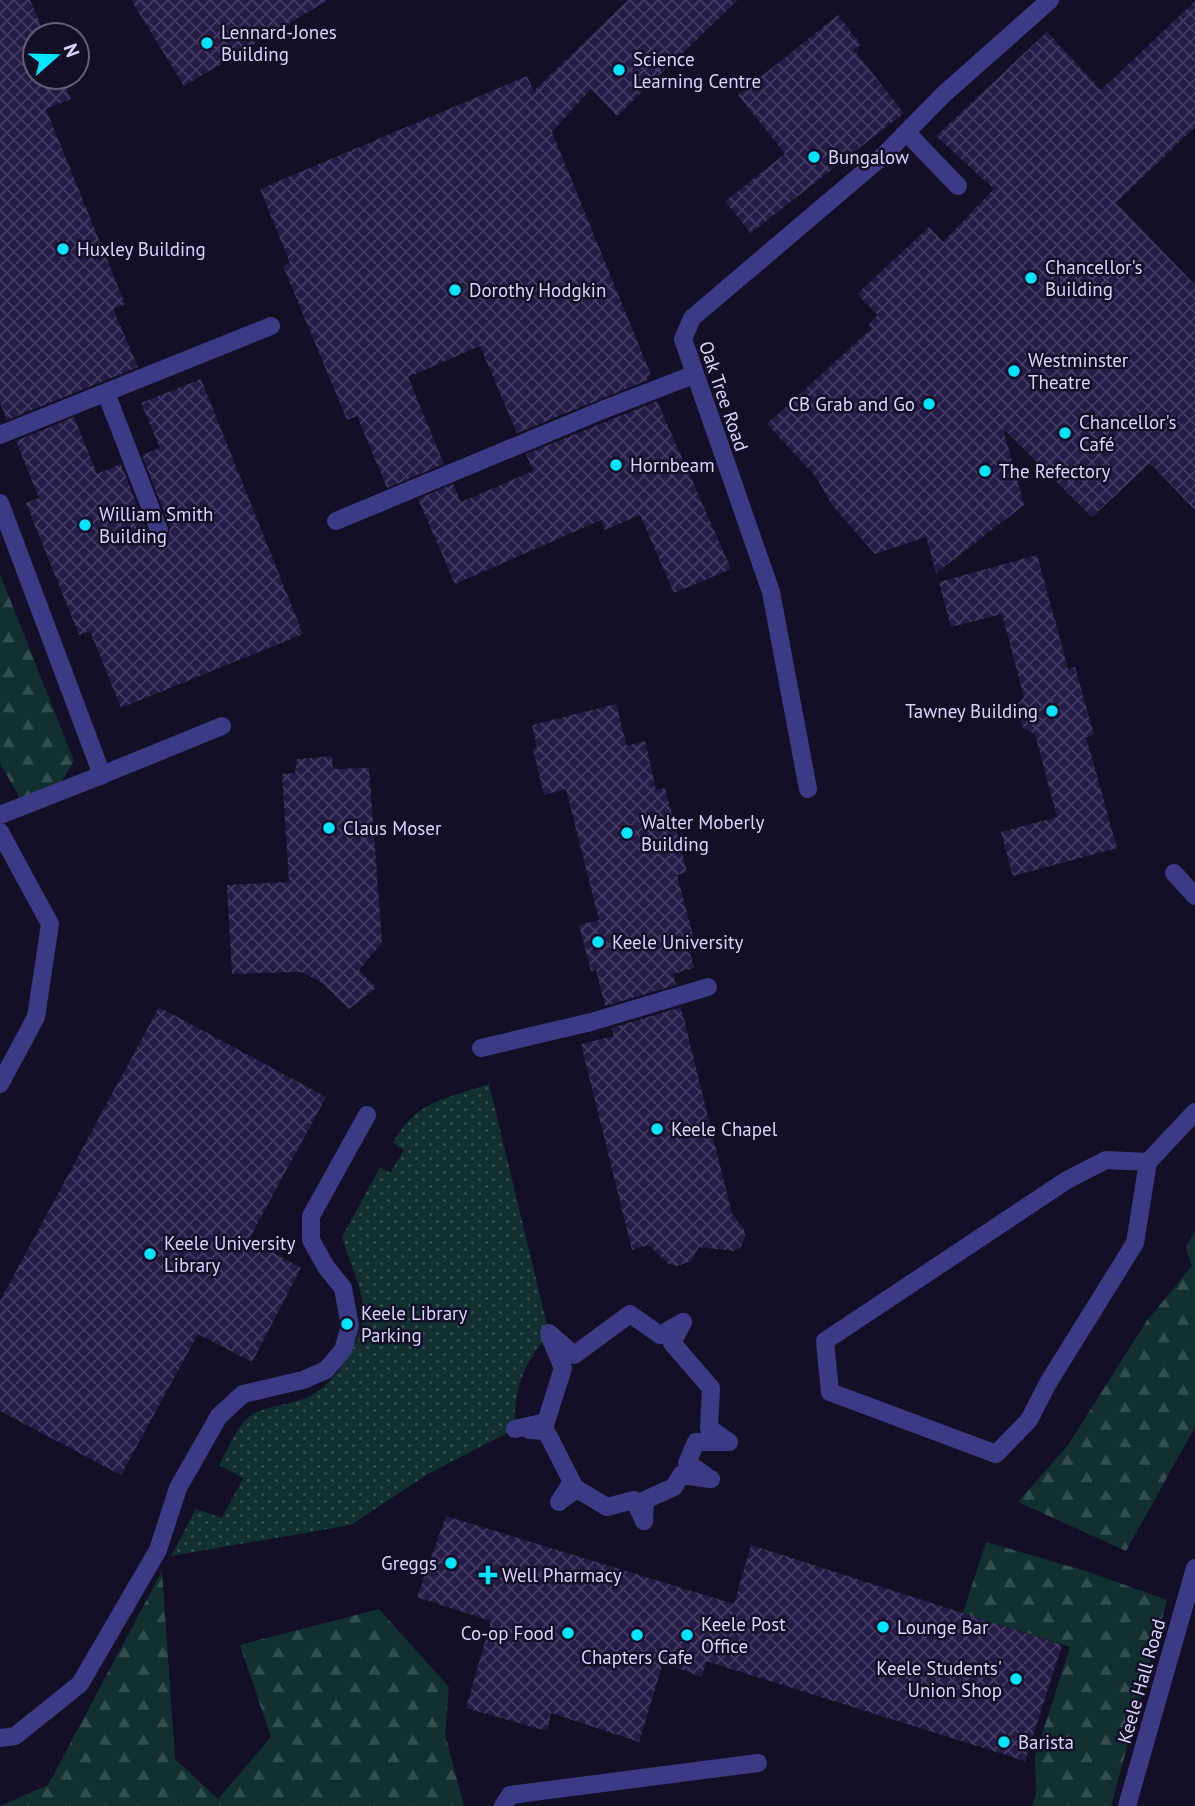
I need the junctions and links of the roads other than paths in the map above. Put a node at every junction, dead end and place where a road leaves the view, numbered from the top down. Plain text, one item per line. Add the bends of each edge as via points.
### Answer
1 (1050, 0) edge
2 (907, 133) junction
3 (958, 186) dead end
4 (271, 326) dead end
5 (693, 375) junction
6 (106, 393) junction
7 (0, 435) edge
8 (0, 503) edge
9 (336, 521) dead end
10 (159, 530) dead end
11 (222, 726) dead end
12 (102, 775) junction
13 (808, 789) dead end
14 (0, 816) edge
15 (0, 832) edge
16 (1174, 873) dead end
17 (1195, 896) edge
18 (708, 987) dead end
19 (481, 1048) dead end
20 (0, 1084) edge
21 (1195, 1112) edge
22 (367, 1115) dead end
23 (1148, 1162) junction
24 (549, 1333) joint
25 (1195, 1568) edge
26 (0, 1738) edge
27 (758, 1763) dead end
28 (503, 1806) edge
29 (1127, 1806) edge

1 - 2 street, Oak Tree Road
2 - 3 street
2 - 5 street, Oak Tree Road via 692,318 682,339
4 - 6 street
5 - 9 street
5 - 13 street, Oak Tree Road via 771,592
6 - 7 street
6 - 10 street
8 - 12 street
11 - 12 street
12 - 14 street
15 - 20 street via 50,924 36,1017
16 - 17 street
18 - 19 street
21 - 23 street
22 - 26 street via 311,1216 312,1240 343,1288 349,1326 343,1350 326,1370 303,1381 243,1394 219,1416 178,1488 158,1550 80,1684 15,1736
23 - 23 street via 1135,1243 1029,1420 996,1454 831,1392 825,1341 1067,1180 1106,1160
24 - 24 street via 575,1355 629,1314 660,1335 683,1322 672,1343 711,1388 709,1429 729,1442 696,1442 687,1463 711,1479 681,1475 674,1487 645,1500 644,1521 634,1500 607,1507 578,1489 559,1502 572,1482 546,1431 515,1429 546,1422 563,1368
25 - 29 street, Keele Hall Road
27 - 28 street via 510,1796

